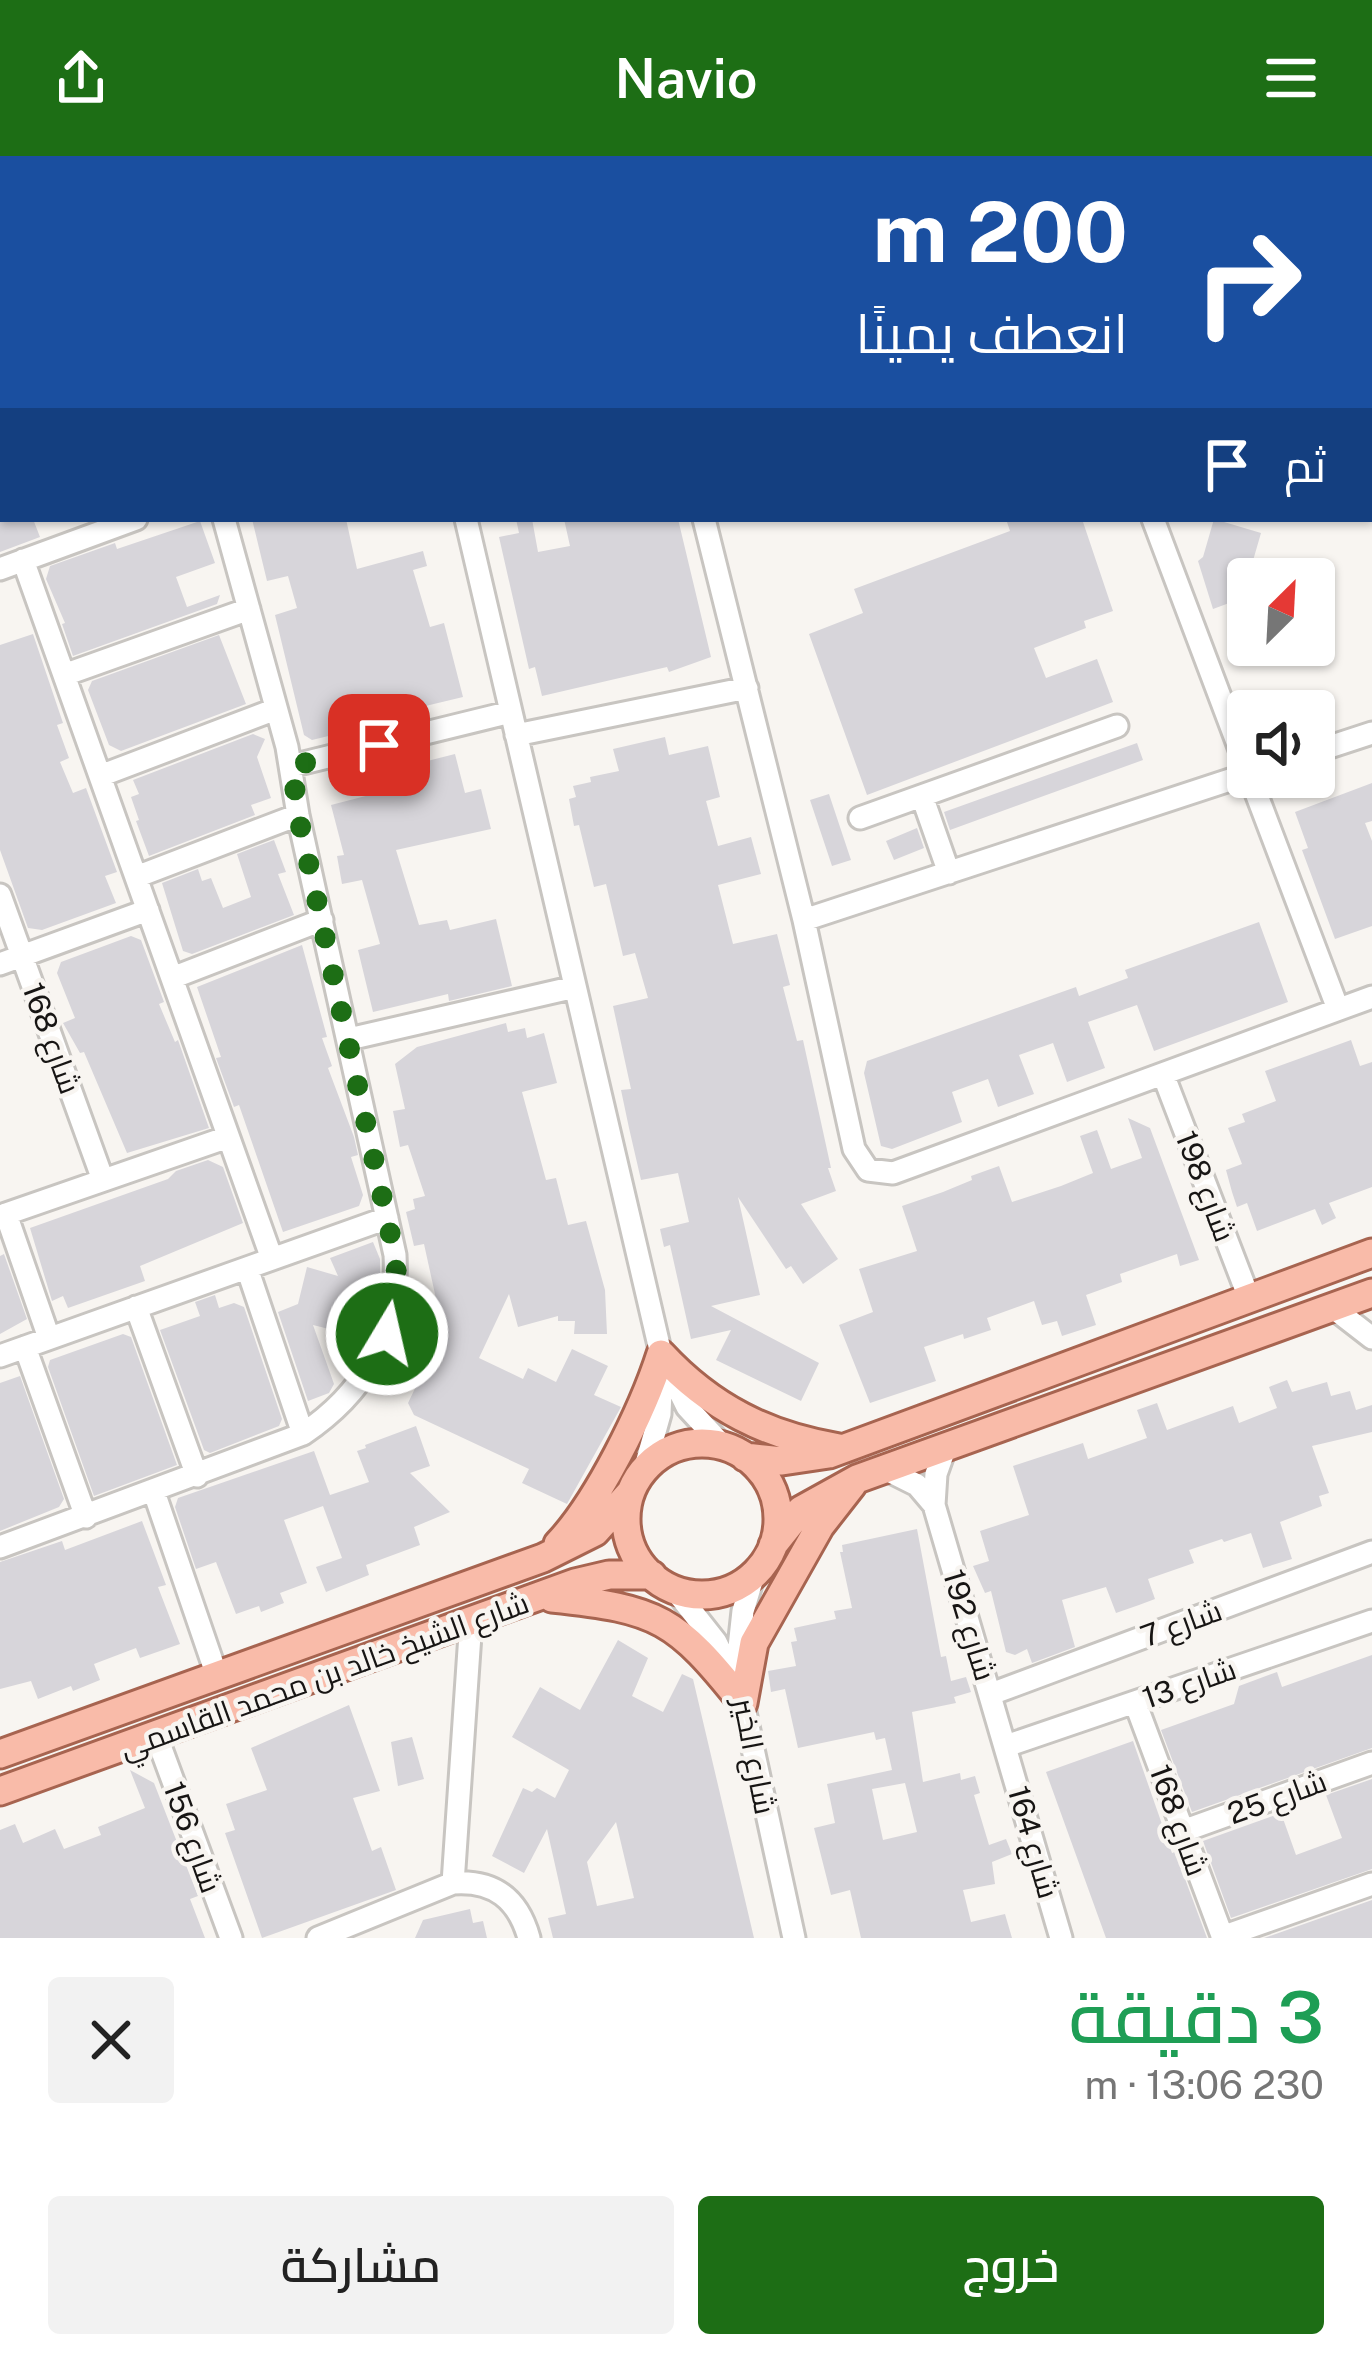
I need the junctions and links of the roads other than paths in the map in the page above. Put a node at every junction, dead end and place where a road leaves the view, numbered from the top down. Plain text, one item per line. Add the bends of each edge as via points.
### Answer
1 (128, 522) edge
2 (225, 522) edge
3 (467, 522) edge
4 (705, 522) edge
5 (1154, 522) edge
6 (23, 560) junction
7 (0, 568) edge
8 (249, 609) junction
9 (64, 675) junction
10 (746, 688) junction
11 (276, 709) junction
12 (511, 712) junction
13 (1227, 716) edge
14 (1117, 726) dead end
15 (1372, 733) edge
16 (516, 735) junction
17 (1335, 745) edge
18 (292, 766) junction
19 (100, 776) junction
20 (1227, 781) edge
21 (922, 796) junction
22 (1258, 798) edge
23 (298, 815) junction
24 (860, 818) dead end
25 (949, 873) junction
26 (136, 877) junction
27 (0, 896) edge
28 (148, 910) junction
29 (322, 920) junction
30 (804, 920) junction
31 (11, 960) edge
32 (172, 978) junction
33 (575, 987) junction
34 (1372, 997) edge
35 (1338, 1010) junction
36 (349, 1039) junction
37 (1163, 1073) junction
38 (229, 1137) junction
39 (103, 1180) junction
40 (3, 1215) edge
41 (387, 1218) junction
42 (1372, 1253) edge
43 (272, 1258) junction
44 (247, 1268) junction
45 (1372, 1293) edge
46 (1249, 1298) junction
47 (136, 1307) junction
48 (1332, 1307) junction
49 (49, 1338) junction
50 (1372, 1338) edge
51 (25, 1347) junction
52 (661, 1354) junction
53 (0, 1356) edge
54 (303, 1434) junction
55 (946, 1446) junction
56 (843, 1449) junction
57 (734, 1451) junction
58 (645, 1467) junction
59 (870, 1474) junction
60 (197, 1476) junction
61 (154, 1492) junction
62 (630, 1493) junction
63 (934, 1504) junction
64 (86, 1517) junction
65 (773, 1545) junction
66 (0, 1547) edge
67 (1372, 1552) edge
68 (543, 1558) junction
69 (754, 1574) junction
70 (663, 1583) junction
71 (541, 1597) junction
72 (471, 1620) junction
73 (1372, 1621) edge
74 (217, 1676) junction
75 (991, 1694) junction
76 (1135, 1702) junction
77 (743, 1703) junction
78 (156, 1735) junction
79 (1006, 1746) junction
80 (0, 1754) edge
81 (1372, 1762) edge
82 (0, 1791) edge
83 (1183, 1831) junction
84 (453, 1883) junction
85 (1372, 1884) edge
86 (382, 1913) junction
87 (231, 1938) edge
88 (318, 1938) edge
89 (388, 1938) edge
90 (529, 1938) edge
91 (794, 1938) edge
92 (1061, 1938) edge
93 (1223, 1938) edge

1 - 6 street
2 - 8 street
3 - 12 street
4 - 10 street
5 - 13 street
6 - 7 street
6 - 9 street
8 - 9 street
8 - 11 street
9 - 19 street
10 - 16 street
10 - 30 street
11 - 18 street
11 - 19 street
12 - 16 street
12 - 18 street
14 - 21 street
15 - 17 street
16 - 33 street
18 - 23 street
19 - 26 street
20 - 25 street
21 - 24 street
21 - 25 street
22 - 35 street
23 - 26 street
23 - 29 street
25 - 30 street
26 - 28 street
27 - 31 street, شارع 168
28 - 31 street
28 - 32 street
29 - 32 street
29 - 36 street
30 - 37 street via 854,1148 868,1169 893,1173
31 - 39 street, شارع 168
32 - 38 street
33 - 36 street
33 - 52 street
34 - 35 street
35 - 37 street
36 - 41 street
37 - 46 street, شارع 198
38 - 39 street
38 - 43 street
39 - 40 street
40 - 49 street
41 - 43 street
41 - 54 street via 397,1281 387,1334 345,1402
42 - 46 main road
43 - 44 street
44 - 47 street
44 - 54 street
45 - 48 main road
46 - 56 main road
47 - 49 street
47 - 60 street
48 - 50 street
48 - 55 main road
49 - 51 street
51 - 53 street
51 - 64 street
52 - 56 main road via 745,1421
52 - 57 street via 687,1407
52 - 58 street via 660,1414
52 - 68 main road via 582,1515
54 - 60 street
55 - 59 main road
55 - 63 street, شارع 192
56 - 57 main road via 800,1460
57 - 58 main road via 703,1443 674,1448
57 - 65 main road via 773,1491
58 - 62 main road
59 - 63 street via 917,1485
59 - 65 main road via 801,1510
59 - 77 main road via 820,1526 754,1643
60 - 61 street
61 - 64 street
61 - 74 street
62 - 68 main road, شارع الشيخ خالد بن محمد القاسمي via 595,1532
62 - 70 main road via 626,1532 637,1559
63 - 75 street, شارع 192
64 - 66 street
65 - 69 main road
67 - 75 street, شارع 7
68 - 74 main road, شارع الشيخ خالد بن محمد القاسمي
69 - 70 main road via 715,1594
69 - 77 street, شارع الخير via 738,1643
70 - 71 main road, شارع الشيخ خالد بن محمد القاسمي via 592,1578
70 - 77 street via 716,1642
71 - 72 main road, شارع الشيخ خالد بن محمد القاسمي
71 - 77 main road via 656,1616 696,1645
72 - 78 main road, شارع الشيخ خالد بن محمد القاسمي
72 - 84 street
73 - 76 street, شارع 13
74 - 80 main road, شارع الشيخ خالد بن محمد القاسمي
75 - 79 street, شارع 192
76 - 79 street, شارع 13
76 - 83 street, شارع 168
77 - 91 street, شارع الخير
78 - 82 main road, شارع الشيخ خالد بن محمد القاسمي
78 - 87 street, شارع 156
79 - 92 street, شارع 164
81 - 83 street, شارع 25
83 - 93 street, شارع 168
84 - 86 street
84 - 90 street via 501,1892
85 - 93 street
86 - 88 street
86 - 89 street

